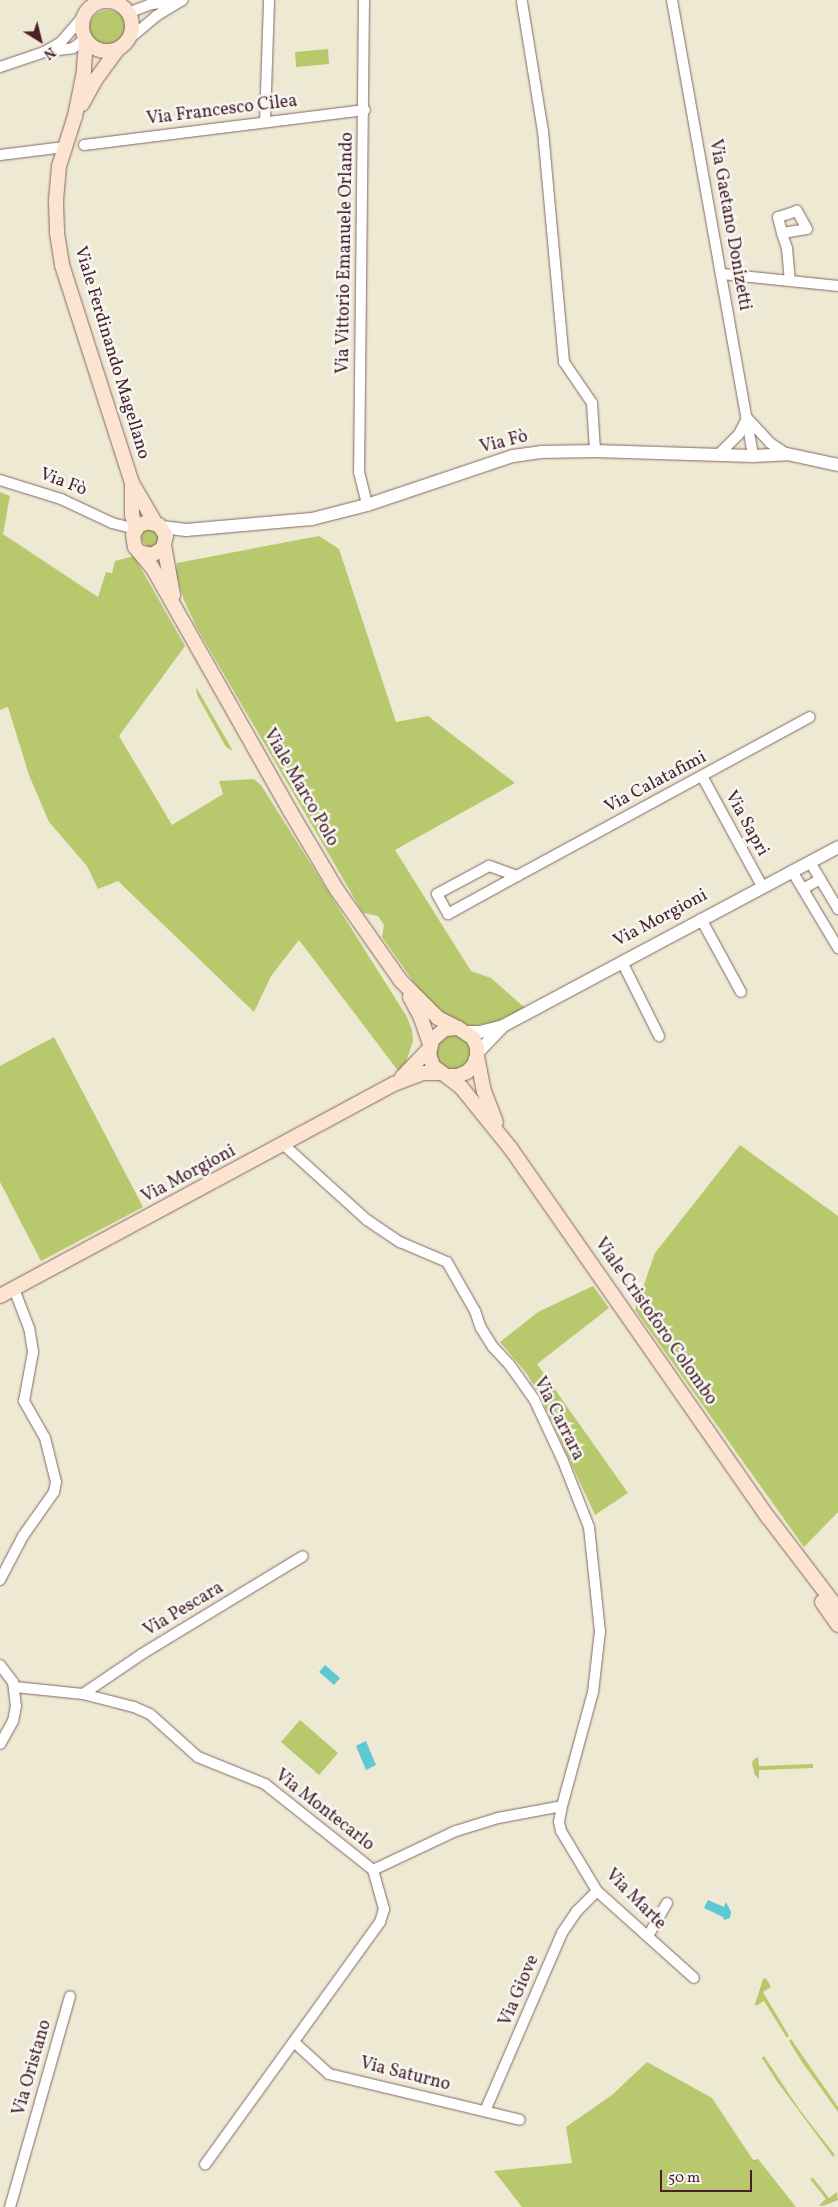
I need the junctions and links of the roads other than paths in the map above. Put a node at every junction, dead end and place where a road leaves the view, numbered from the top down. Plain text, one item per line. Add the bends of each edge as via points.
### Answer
1 (269, 0) edge
2 (364, 0) edge
3 (672, 0) edge
4 (181, 1) edge
5 (100, 2) edge
6 (148, 2) edge
7 (522, 2) dead end
8 (128, 8) edge
9 (87, 12) junction
10 (129, 39) junction
11 (86, 40) junction
12 (118, 49) junction
13 (44, 52) junction
14 (0, 67) edge
15 (365, 110) junction
16 (75, 116) junction
17 (265, 122) junction
18 (84, 145) dead end
19 (65, 147) junction
20 (0, 156) edge
21 (782, 233) dead end
22 (722, 274) junction
23 (790, 281) junction
24 (838, 286) edge
25 (747, 418) junction
26 (595, 451) junction
27 (719, 454) junction
28 (787, 454) junction
29 (753, 456) junction
30 (838, 466) edge
31 (0, 480) edge
32 (132, 483) junction
33 (367, 505) junction
34 (159, 526) junction
35 (186, 530) junction
36 (136, 541) junction
37 (165, 544) junction
38 (176, 608) junction
39 (810, 718) dead end
40 (702, 776) junction
41 (838, 847) edge
42 (810, 862) junction
43 (792, 871) junction
44 (517, 876) junction
45 (820, 879) junction
46 (762, 886) junction
47 (803, 889) junction
48 (838, 909) edge
49 (701, 919) junction
50 (838, 948) edge
51 (622, 962) junction
52 (401, 981) junction
53 (741, 992) dead end
54 (503, 1026) junction
55 (462, 1030) junction
56 (659, 1036) dead end
57 (430, 1046) junction
58 (478, 1054) junction
59 (444, 1074) junction
60 (394, 1084) junction
61 (284, 1145) junction
62 (511, 1149) junction
63 (14, 1289) junction
64 (0, 1296) edge
65 (768, 1517) junction
66 (303, 1556) dead end
67 (0, 1580) edge
68 (838, 1609) edge
69 (838, 1625) edge
70 (0, 1665) edge
71 (15, 1687) junction
72 (83, 1694) junction
73 (0, 1744) edge
74 (562, 1806) junction
75 (373, 1870) junction
76 (597, 1891) junction
77 (667, 1903) dead end
78 (648, 1936) junction
79 (694, 1978) dead end
80 (70, 1996) dead end
81 (294, 2042) junction
82 (485, 2111) junction
83 (520, 2120) dead end
84 (205, 2165) dead end
85 (10, 2207) edge

1 - 17 street
2 - 15 street, Via Vittorio Emanuele Orlando
3 - 22 street, Via Gaetano Donizetti
4 - 6 street
4 - 10 street via 156,16
5 - 8 main road via 112,2
5 - 9 main road
6 - 8 street
7 - 26 street via 543,131 564,362 592,403
8 - 10 main road via 132,25
9 - 11 main road via 82,25
9 - 13 street via 61,42
10 - 12 main road
11 - 12 main road via 100,50
11 - 13 street via 72,48
11 - 16 main road
12 - 16 main road
13 - 14 street
15 - 17 street, Via Francesco Cilea
15 - 33 street, Via Vittorio Emanuele Orlando via 359,472
16 - 19 main road, Viale Ferdinando Magellano
17 - 18 street, Via Francesco Cilea
19 - 20 street
19 - 32 main road, Viale Ferdinando Magellano via 59,166 56,202 62,265
21 - 23 street
22 - 23 street
22 - 25 street, Via Gaetano Donizetti
23 - 24 street
25 - 27 street via 739,434
25 - 28 street via 770,443
25 - 29 street, Via Gaetano Donizetti
26 - 27 street, Via Fò
26 - 33 street, Via Fò via 513,456
27 - 29 street, Via Fò
28 - 29 street, Via Fò
28 - 30 street, Via Fò
31 - 36 street, Via Fò via 61,499 112,523
32 - 34 main road
32 - 36 main road
33 - 35 street, Via Fò via 312,519
34 - 35 street
34 - 36 main road via 147,522
34 - 37 main road via 165,533
35 - 37 street
36 - 37 main road via 149,555 155,554
36 - 38 main road, Viale Marco Polo
37 - 38 main road
38 - 52 main road, Viale Marco Polo via 337,890
39 - 40 street, Via Calatafimi
40 - 44 street, Via Calatafimi
40 - 46 street, Via Sapri
41 - 42 street, Via Morgioni
42 - 43 street, Via Morgioni
42 - 45 street
43 - 46 street, Via Morgioni
43 - 47 street
44 - 44 street, Via Calatafimi via 448,914 438,894 489,866
45 - 47 street
45 - 48 street
46 - 49 street, Via Morgioni
47 - 50 street
49 - 51 street, Via Morgioni
49 - 53 street
51 - 54 street, Via Morgioni
51 - 56 street
52 - 55 main road via 438,1018
52 - 57 main road via 421,1018
54 - 55 street via 480,1032
54 - 58 street
55 - 57 main road via 442,1031
55 - 58 main road via 474,1038
57 - 59 main road via 431,1062
57 - 60 main road via 417,1064
58 - 59 main road via 467,1072 458,1076
58 - 62 main road via 484,1091
59 - 60 main road via 423,1073
59 - 62 main road via 461,1087
60 - 61 main road, Via Morgioni
61 - 63 main road, Via Morgioni
61 - 74 street, Via Carrara via 367,1220 400,1242 447,1262 493,1348 534,1399 563,1461 589,1527 600,1632 593,1692
62 - 65 main road, Viale Cristoforo Colombo
63 - 64 main road, Via Morgioni
63 - 67 street via 29,1328 33,1352 24,1401 45,1438 56,1482 54,1492 23,1536
65 - 68 main road, Viale Cristoforo Colombo
65 - 69 main road, Viale Cristoforo Colombo via 792,1559
66 - 72 street, Via Pescara via 142,1654
70 - 71 street
71 - 72 street, Via Montecarlo
71 - 73 street via 13,1721
72 - 75 street, Via Montecarlo via 150,1714 198,1757 265,1784
74 - 75 street via 498,1818 456,1831
74 - 76 street, Via Marte via 561,1831
75 - 81 street, Via Montecarlo via 384,1909 380,1922
76 - 78 street, Via Marte
76 - 82 street, Via Giove via 577,1911 562,1933
77 - 78 street
78 - 79 street, Via Marte
80 - 85 street, Via Oristano
81 - 82 street, Via Saturno via 329,2074
81 - 84 street, Via Montecarlo
82 - 83 street, Via Saturno

